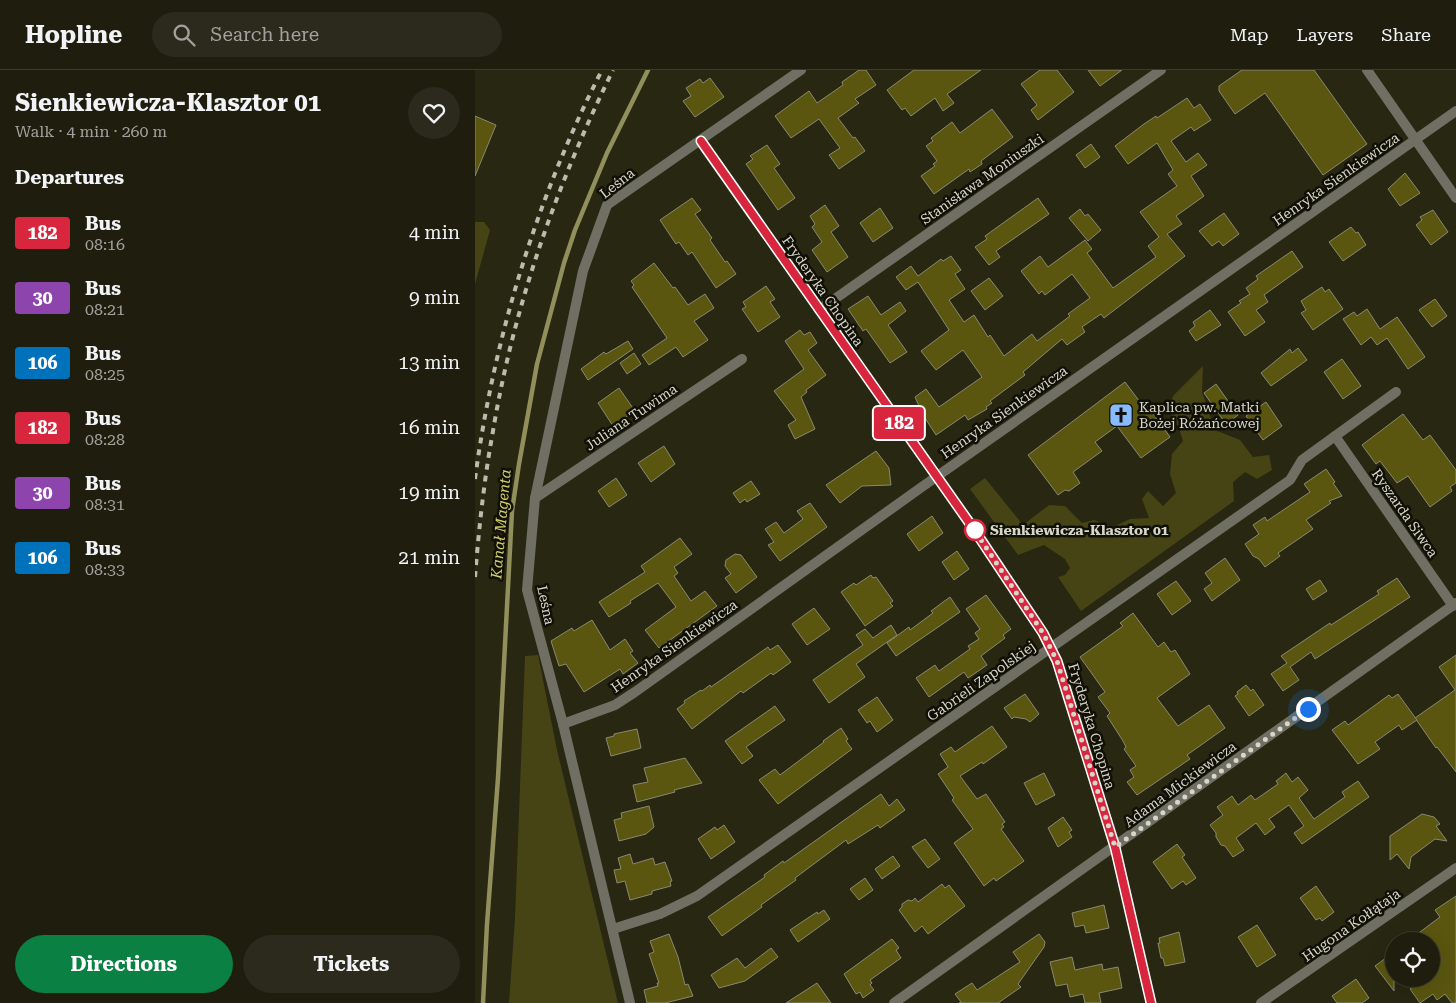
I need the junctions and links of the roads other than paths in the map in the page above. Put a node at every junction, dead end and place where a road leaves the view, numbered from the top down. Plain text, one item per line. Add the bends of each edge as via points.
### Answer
1 (801, 70) edge
2 (1161, 70) edge
3 (1367, 70) edge
4 (1456, 111) edge
5 (1415, 140) junction
6 (701, 141) junction
7 (1456, 198) edge
8 (819, 310) junction
9 (742, 359) dead end
10 (1396, 392) dead end
11 (1335, 436) junction
12 (936, 477) junction
13 (535, 498) junction
14 (1454, 605) edge
15 (1052, 648) junction
16 (563, 724) junction
17 (1115, 847) junction
18 (1456, 868) edge
19 (613, 929) junction
20 (630, 1003) edge
21 (894, 1003) edge
22 (1151, 1003) edge
23 (1261, 1003) edge

1 - 6 street, Leśna
2 - 8 street, Stanisława Moniuszki
3 - 5 street
4 - 5 street, Henryka Sienkiewicza
5 - 7 street
5 - 12 street, Henryka Sienkiewicza
6 - 8 street, Fryderyka Chopina
6 - 13 street, Leśna via 607,205 583,271
8 - 12 street, Fryderyka Chopina
9 - 13 street, Juliana Tuwima
10 - 11 street, Gabrieli Zapolskiej
11 - 14 street, Ryszarda Siwca
11 - 15 street, Gabrieli Zapolskiej via 1302,460 1290,480
12 - 15 street, Fryderyka Chopina
12 - 16 street, Henryka Sienkiewicza via 635,692 615,705
13 - 16 street, Leśna via 527,590
14 - 17 street, Adama Mickiewicza
15 - 17 street, Fryderyka Chopina
15 - 19 street, Gabrieli Zapolskiej via 697,896 660,914
16 - 19 street, Leśna
17 - 21 street, Adama Mickiewicza
17 - 22 street, Fryderyka Chopina
18 - 23 street, Hugona Kołłątaja
19 - 20 street, Leśna

